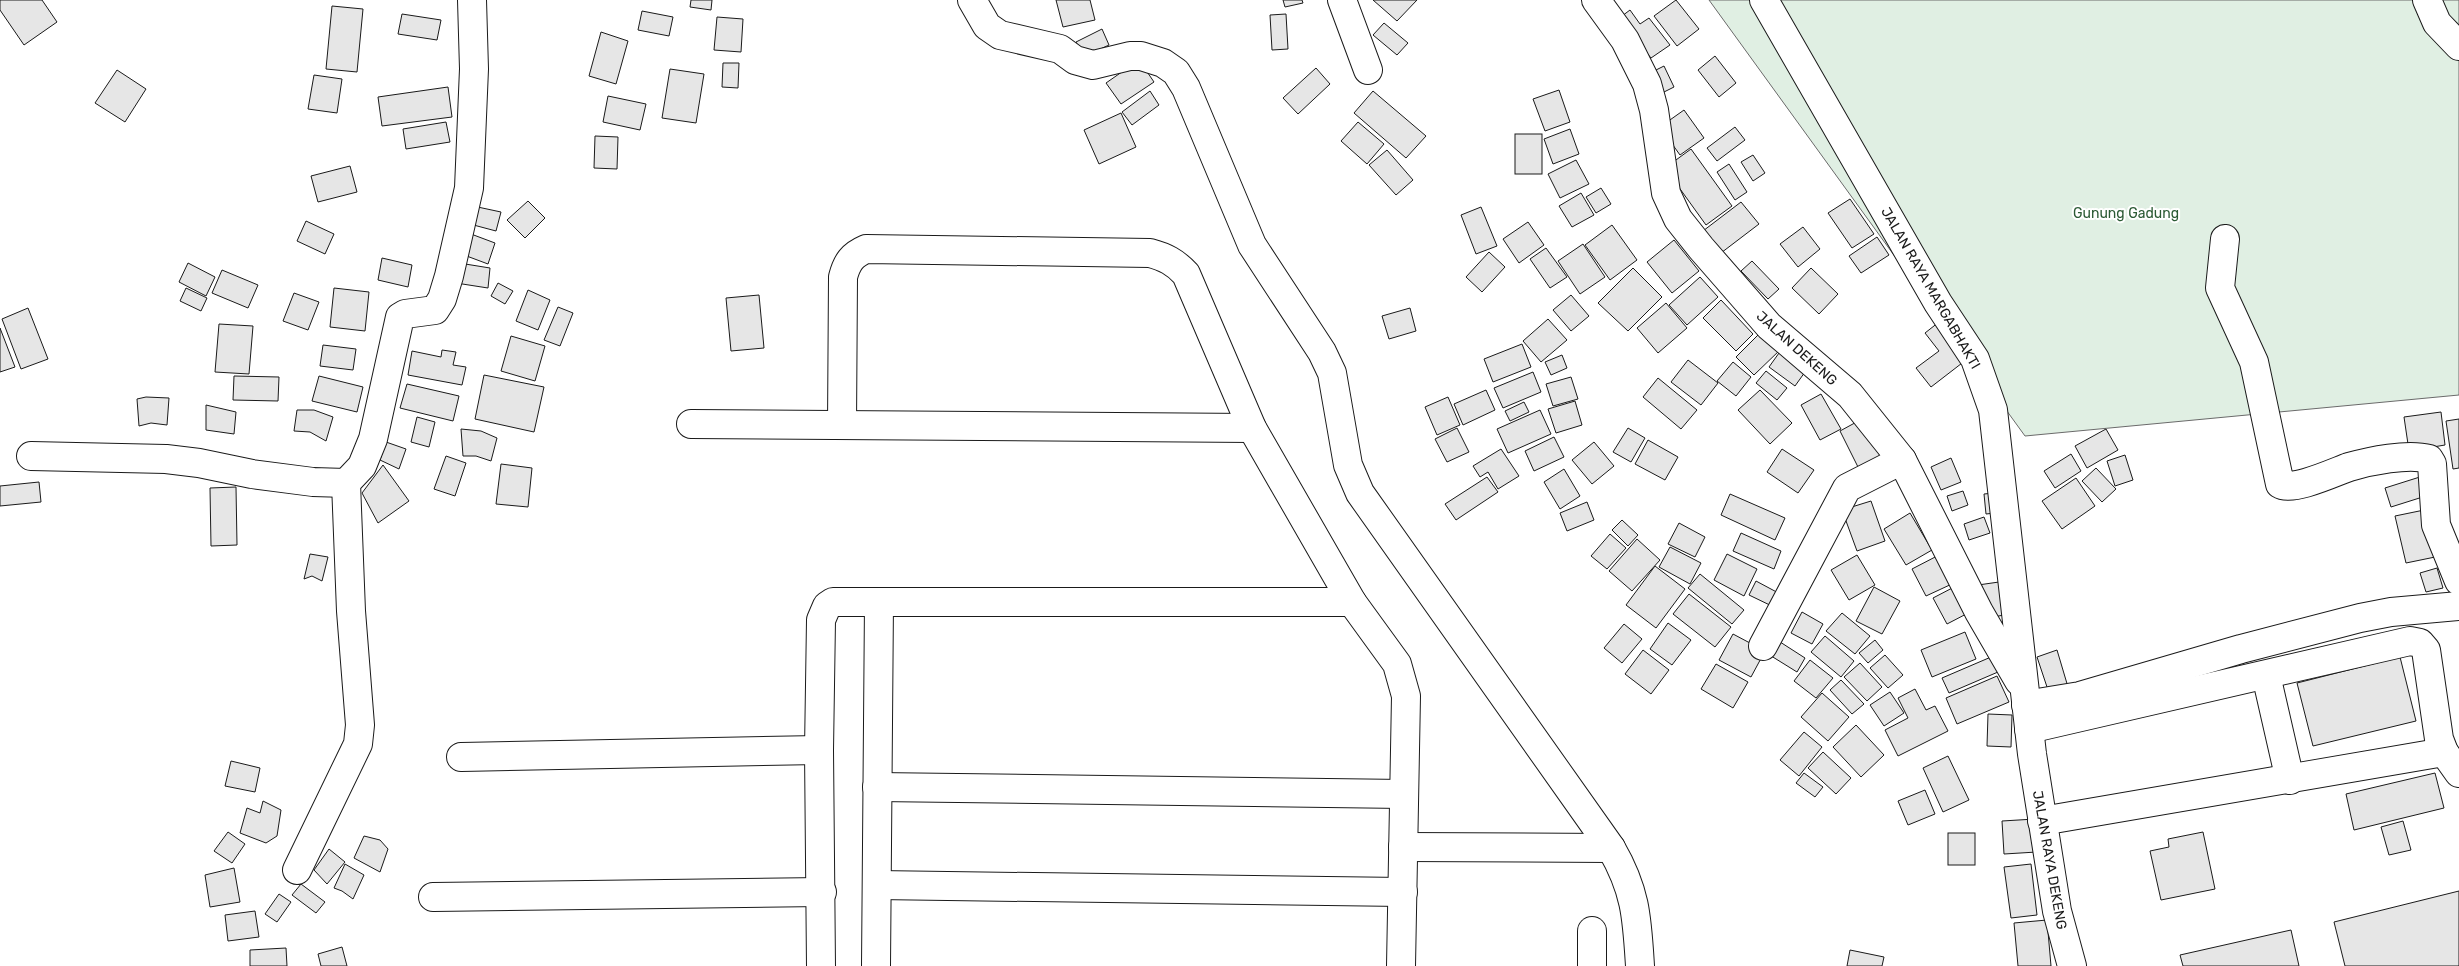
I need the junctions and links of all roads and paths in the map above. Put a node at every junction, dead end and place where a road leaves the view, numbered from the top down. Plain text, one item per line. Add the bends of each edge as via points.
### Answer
1 (472, 0) edge
2 (972, 0) edge
3 (1342, 0) edge
4 (1596, 0) edge
5 (1764, 0) edge
6 (2441, 13) edge
7 (2459, 46) edge
8 (1368, 70) dead end
9 (2225, 239) dead end
10 (691, 424) dead end
11 (842, 425) junction
12 (1252, 428) junction
13 (31, 456) dead end
14 (1902, 460) junction
15 (346, 483) junction
16 (2459, 581) edge
17 (879, 602) junction
18 (1352, 602) junction
19 (2459, 606) edge
20 (1763, 646) dead end
21 (2266, 675) junction
22 (2028, 719) junction
23 (819, 750) junction
24 (461, 757) dead end
25 (2451, 763) edge
26 (2290, 780) junction
27 (878, 788) junction
28 (1404, 794) junction
29 (2042, 821) junction
30 (1404, 847) junction
31 (1611, 848) junction
32 (297, 870) dead end
33 (877, 885) junction
34 (822, 892) junction
35 (1403, 892) junction
36 (433, 897) dead end
37 (1592, 931) dead end
38 (821, 966) edge
39 (876, 966) edge
40 (1401, 966) edge
41 (1592, 966) edge
42 (1640, 966) edge
43 (2072, 966) edge

1 - 15 street via 474,69 469,188 449,276 435,310 400,317 373,439 362,466
2 - 31 street via 987,26 1000,36 1060,49 1083,63 1100,65 1141,56 1163,63 1176,72 1186,88 1252,245 1322,352 1332,374 1348,465 1360,493
3 - 8 street
4 - 14 street, JALAN DEKENG via 1625,40 1647,84 1666,193 1678,219 1769,326 1850,395
5 - 22 street, JALAN RAYA MARGABHAKTI via 1938,303 1975,359 1985,384 1994,410
6 - 7 street
9 - 16 street via 2220,288 2254,362 2280,484 2285,487 2297,485 2351,467 2417,455 2428,459 2432,464 2436,525
10 - 11 street
11 - 12 street
11 - 12 street via 843,277 847,264 866,249 1150,253 1164,256 1186,274
12 - 18 street
13 - 15 street via 166,459 252,474
14 - 20 street via 1847,488
14 - 22 street, JALAN DEKENG via 1979,612
15 - 32 street via 360,725 358,744
17 - 18 street
17 - 23 street via 834,602 823,612
17 - 27 street
18 - 28 street via 1397,664 1402,680 1406,696
19 - 22 street via 2360,618 2241,649 2080,696
21 - 22 street
21 - 25 street via 2410,641 2420,643 2426,650 2439,739
21 - 26 street
22 - 29 street, JALAN RAYA DEKENG
23 - 24 street
23 - 34 street
25 - 26 street
26 - 29 street
27 - 28 street
27 - 33 street
28 - 30 street
29 - 43 street, JALAN RAYA DEKENG via 2057,911
30 - 31 street
30 - 35 street
31 - 42 street via 1632,892
33 - 35 street
33 - 39 street
34 - 36 street
34 - 38 street
35 - 40 street
37 - 41 street

